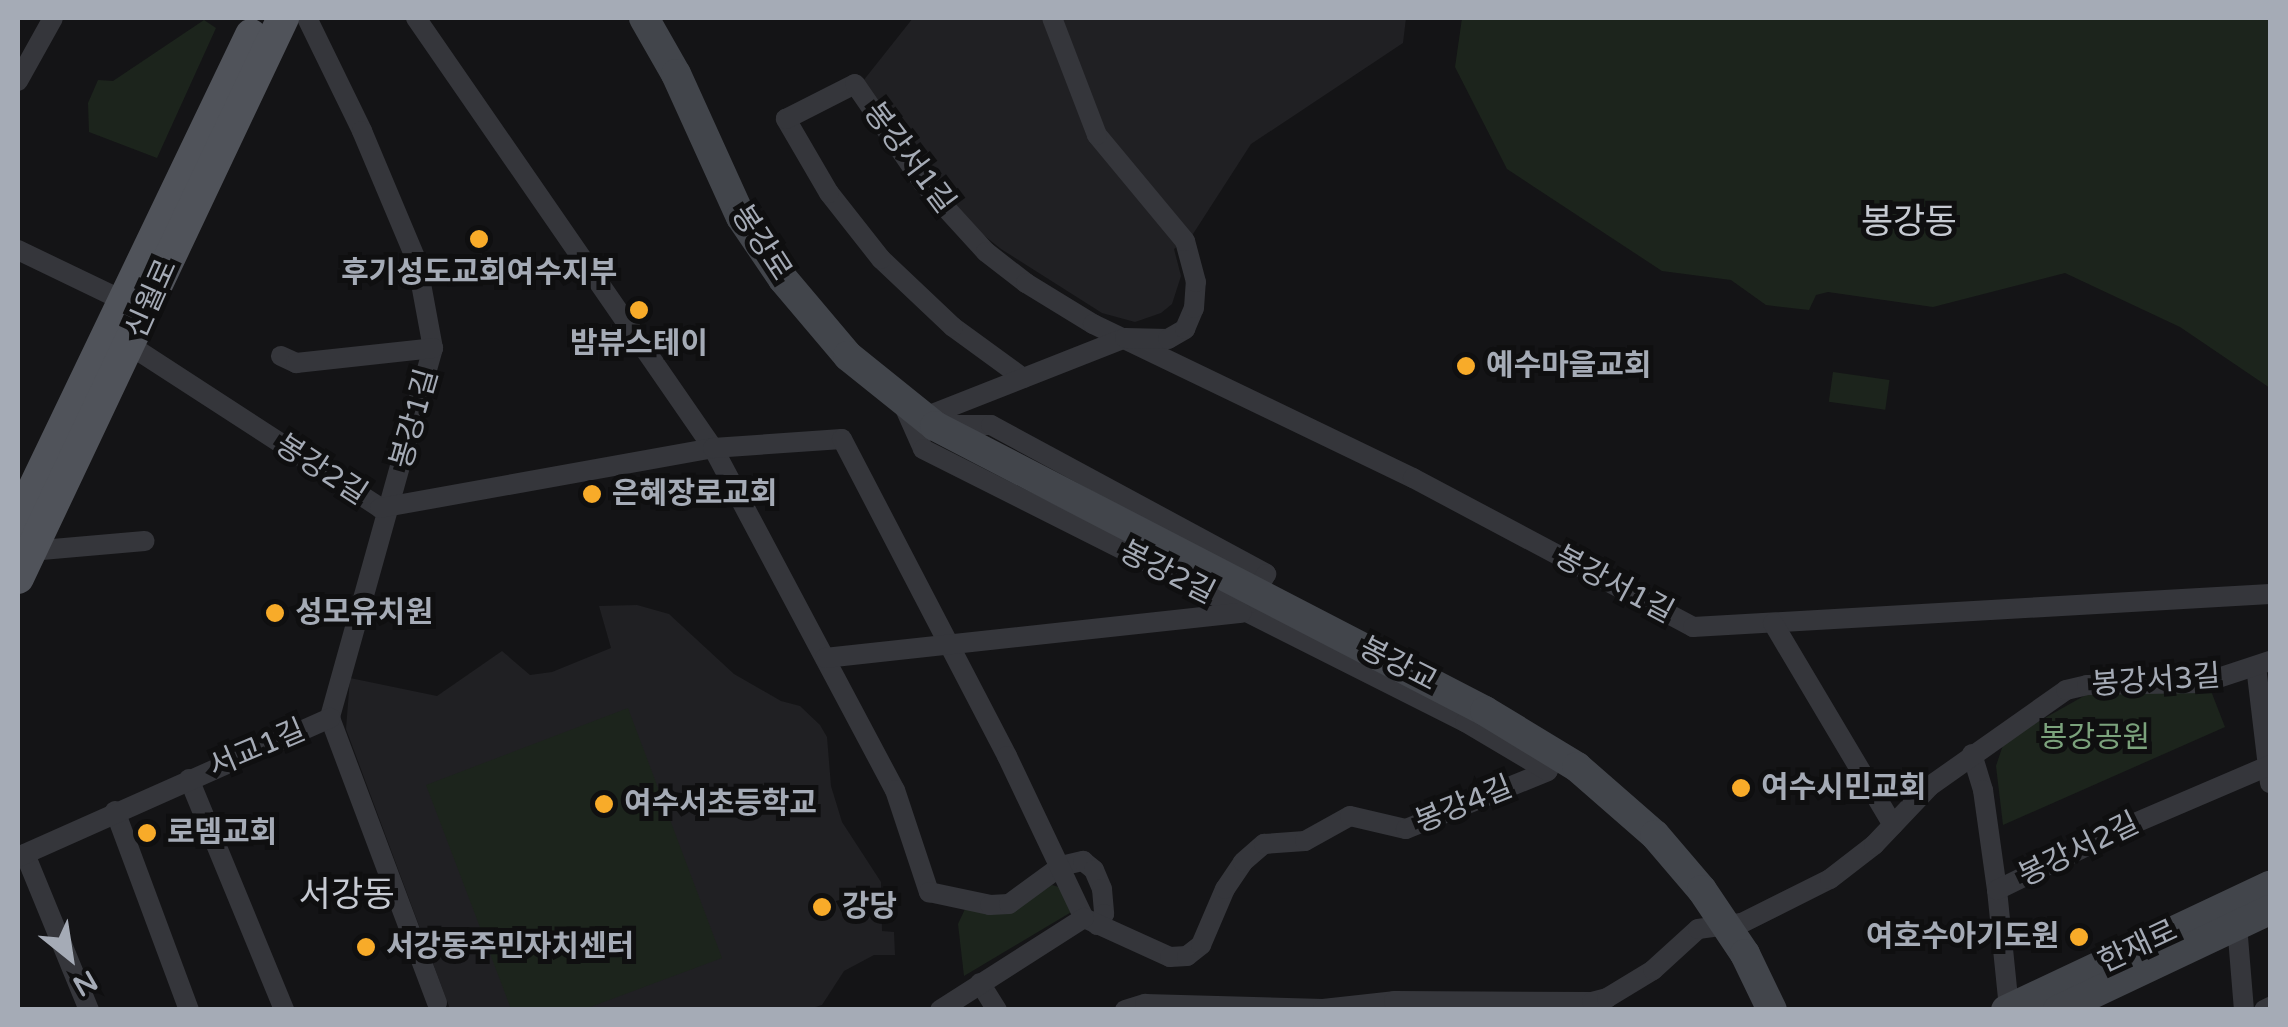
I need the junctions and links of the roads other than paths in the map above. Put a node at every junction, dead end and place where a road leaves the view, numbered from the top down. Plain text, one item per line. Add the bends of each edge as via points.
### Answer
1 (53, 18) edge
2 (259, 18) edge
3 (284, 18) edge
4 (307, 18) edge
5 (416, 18) edge
6 (644, 18) edge
7 (1052, 18) edge
8 (18, 81) edge
9 (18, 250) edge
10 (122, 300) junction
11 (1125, 338) junction
12 (131, 346) junction
13 (433, 348) junction
14 (281, 356) dead end
15 (1023, 378) junction
16 (920, 416) junction
17 (712, 448) junction
18 (389, 507) junction
19 (145, 541) dead end
20 (22, 550) edge
21 (2270, 594) edge
22 (1244, 613) junction
23 (1773, 623) junction
24 (950, 646) junction
25 (825, 658) junction
26 (2263, 663) edge
27 (330, 718) junction
28 (1972, 754) junction
29 (2270, 771) edge
30 (189, 779) junction
31 (115, 812) junction
32 (1893, 825) junction
33 (21, 856) edge
34 (1061, 866) junction
35 (2270, 886) edge
36 (1997, 890) junction
37 (2270, 910) edge
38 (1090, 921) junction
39 (2237, 925) junction
40 (980, 983) junction
41 (1592, 1002) junction
42 (430, 1007) edge
43 (2008, 1009) edge
44 (89, 1010) edge
45 (189, 1010) edge
46 (284, 1010) edge
47 (940, 1010) edge
48 (998, 1010) edge
49 (1125, 1010) edge
50 (1616, 1010) edge
51 (1772, 1010) edge
52 (2058, 1010) edge
53 (2244, 1010) edge

1 - 8 street
2 - 10 main road, 신월로
3 - 12 main road, 신월로
4 - 13 street, 봉강1길 via 417,262
5 - 17 street
6 - 16 street, 봉강로 via 742,217 782,279 848,356
7 - 11 street via 1097,135 1180,232 1194,268 1196,298 1184,329 1157,340
9 - 10 street
10 - 20 main road, 신월로
11 - 15 street
11 - 15 street, 봉강서1길 via 1058,303 986,252 922,183 855,84 786,119 840,208 891,270 952,327
11 - 23 street, 봉강서1길 via 1414,478 1682,622 1698,628
12 - 18 street, 봉강2길 via 368,502
12 - 20 main road, 신월로
13 - 14 street via 296,362
13 - 18 street, 봉강1길
15 - 16 street
16 - 22 street, 봉강2길 via 923,449
16 - 22 street via 991,425 1266,574
16 - 51 street, 봉강교, bridge via 1485,711 1577,768 1624,805 1690,875 1745,954
17 - 18 street, 봉강2길
17 - 24 street, 봉강2길 via 846,442
17 - 25 street
18 - 27 street, 봉강1길
19 - 20 street
21 - 23 street, 봉강서1길
22 - 24 street, 봉강2길
22 - 38 street, 봉강4길 via 1465,722 1548,771 1406,829 1350,816 1304,842 1264,844 1225,890 1201,945 1179,959
23 - 32 street
24 - 25 street, 봉강2길
24 - 34 street, 봉강2길
25 - 34 street via 896,790 930,892 1009,904
26 - 28 street, 봉강서3길 via 2203,683 2078,686
26 - 29 street
27 - 30 street, 서교1길
27 - 42 street, 서교1길
28 - 32 street, 봉강서3길
28 - 36 street
29 - 36 street, 봉강서2길 via 2128,826
30 - 31 street, 서교1길
30 - 46 street
31 - 33 street, 서교1길
31 - 45 street
32 - 41 street, 봉강서3길 via 1855,862 1802,895 1742,923 1698,929 1638,981
33 - 44 street
34 - 38 street
34 - 38 street via 1082,861 1096,874 1104,905
35 - 43 street, 한재로
36 - 43 street, 봉강서2길
37 - 39 street, 한재로
38 - 40 street
39 - 52 street, 한재로
39 - 53 street
40 - 47 street
40 - 48 street
41 - 49 street via 1394,1001 1322,1009 1146,1004
41 - 50 street

